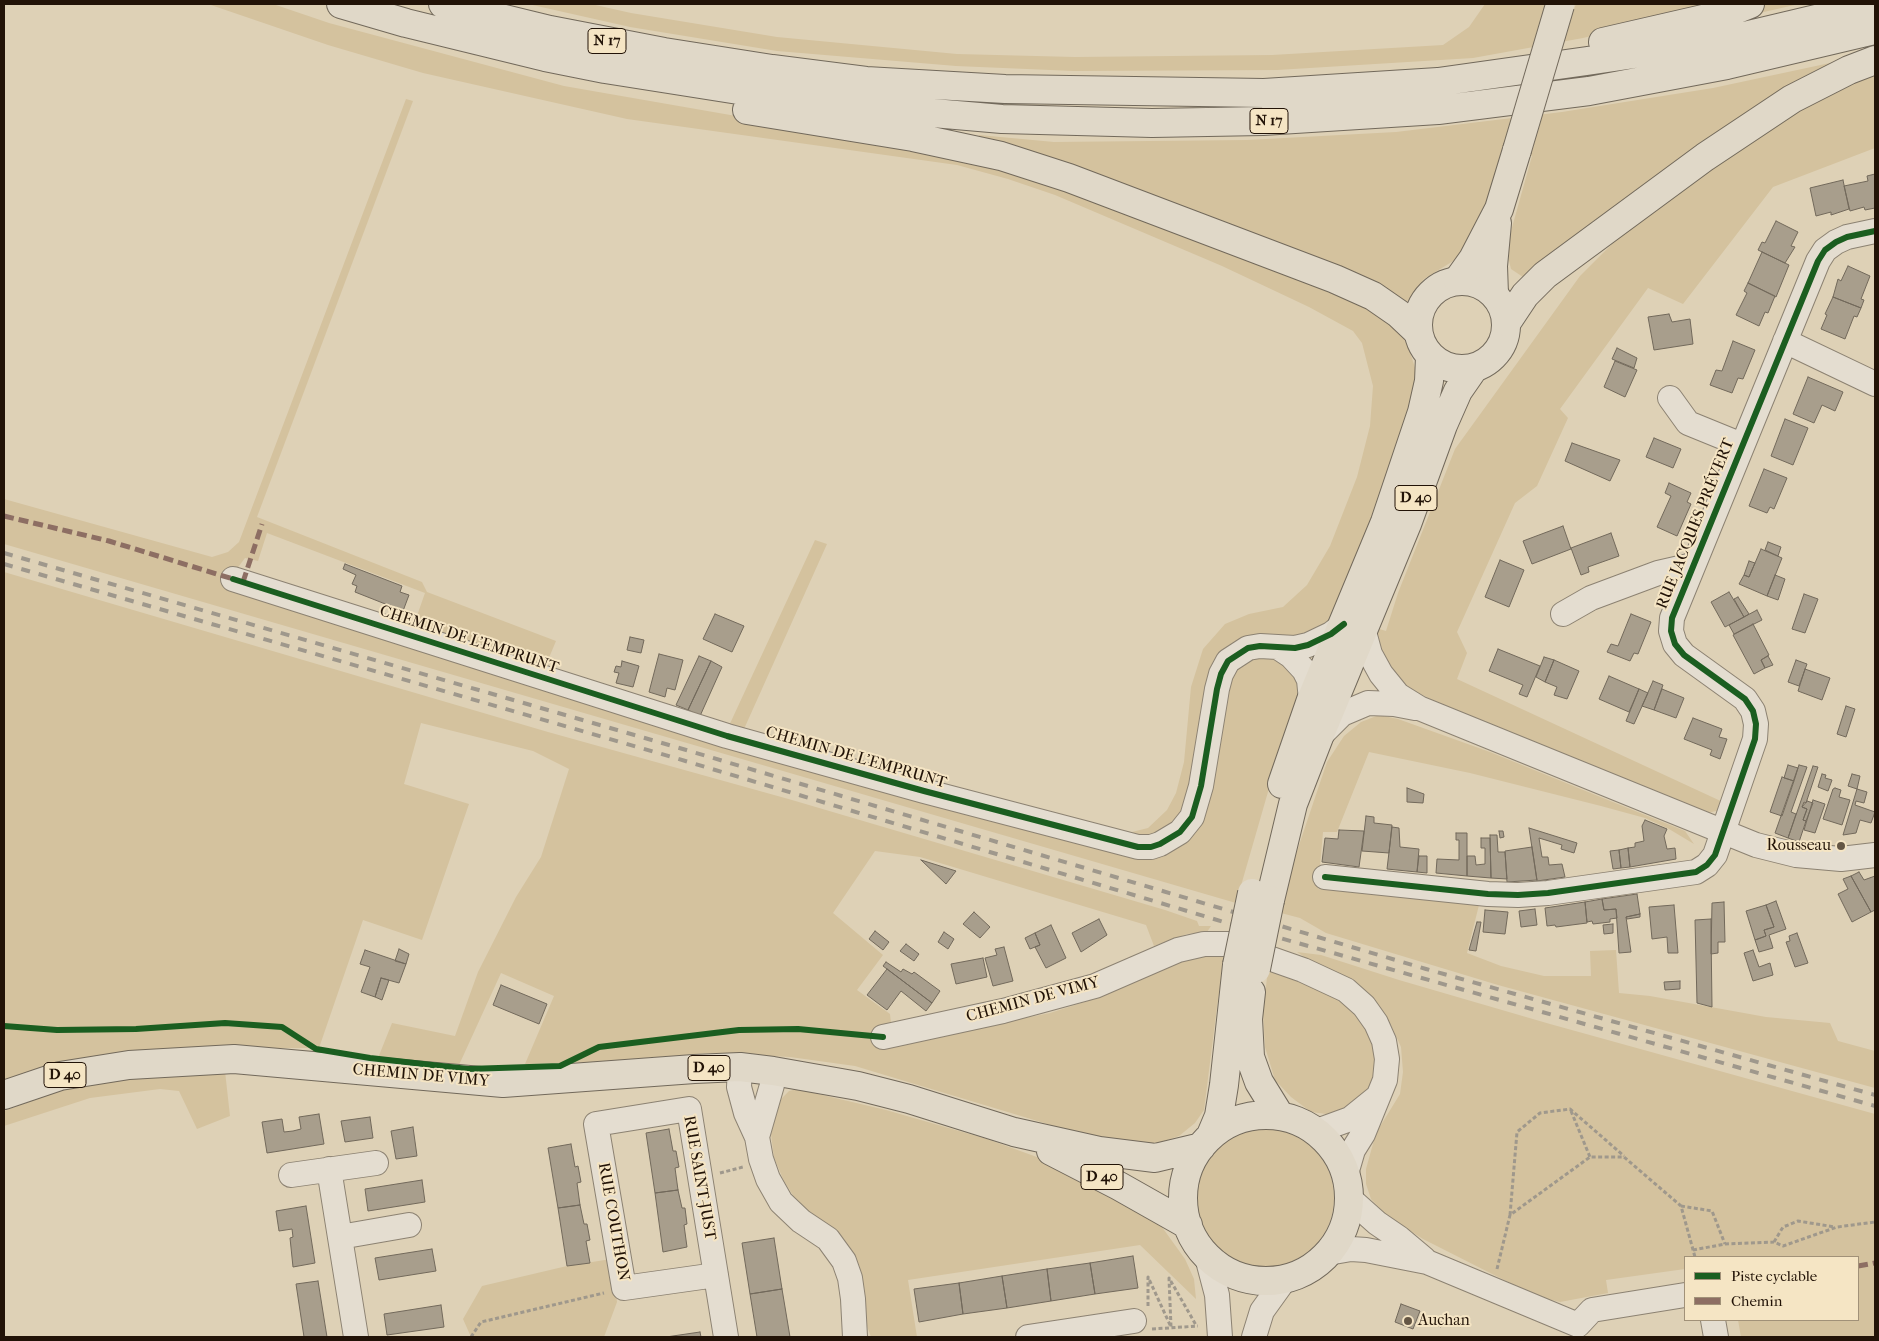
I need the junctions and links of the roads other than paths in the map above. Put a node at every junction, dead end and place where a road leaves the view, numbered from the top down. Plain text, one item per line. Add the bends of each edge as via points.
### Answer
1 (342, 4) edge
2 (444, 4) edge
3 (1560, 4) edge
4 (1750, 4) edge
5 (1875, 5) edge
6 (1875, 30) edge
7 (1875, 60) edge
8 (658, 78) junction
9 (1438, 82) junction
10 (1499, 209) junction
11 (1875, 231) edge
12 (1458, 280) junction
13 (1494, 294) junction
14 (1507, 322) junction
15 (1418, 332) junction
16 (1785, 340) junction
17 (1430, 357) junction
18 (1474, 368) junction
19 (1875, 384) edge
20 (1670, 398) dead end
21 (1742, 445) junction
22 (1693, 565) junction
23 (233, 579) dead end
24 (1563, 614) dead end
25 (1354, 628) junction
26 (1279, 648) junction
27 (1311, 700) junction
28 (1419, 708) junction
29 (1319, 737) junction
30 (1723, 832) junction
31 (1875, 855) edge
32 (1325, 877) dead end
33 (1261, 896) junction
34 (1246, 967) junction
35 (883, 1037) dead end
36 (740, 1067) junction
37 (773, 1071) junction
38 (4, 1095) edge
39 (1379, 1095) junction
40 (1280, 1116) junction
41 (596, 1124) joint
42 (1317, 1131) junction
43 (1014, 1132) junction
44 (1206, 1141) junction
45 (759, 1148) junction
46 (376, 1163) dead end
47 (329, 1169) junction
48 (291, 1175) dead end
49 (1347, 1186) junction
50 (409, 1225) dead end
51 (1188, 1225) junction
52 (340, 1237) junction
53 (1328, 1253) junction
54 (1208, 1257) junction
55 (1427, 1262) junction
56 (716, 1275) junction
57 (1285, 1278) junction
58 (1684, 1295) edge
59 (1143, 1321) road end
60 (1713, 1321) edge
61 (1579, 1331) edge
62 (1212, 1332) edge
63 (1054, 1335) edge
64 (356, 1337) edge
65 (726, 1337) edge
66 (855, 1337) edge
67 (1028, 1337) edge
68 (1254, 1337) edge
69 (1716, 1337) edge

1 - 8 main road, N 17 via 545,57
2 - 9 main road, N 17 via 550,30 664,52 866,81 1005,89 1245,93
3 - 10 main road, bridge
4 - 9 main road via 1725,14 1601,43 1479,62
5 - 9 main road, N 17 via 1723,41
6 - 8 main road, N 17 via 1727,65 1589,91 1438,110 1263,121 1152,123 1002,119 864,107
7 - 14 main road via 1792,100 1705,157 1545,275 1525,295
8 - 15 main road via 692,101 913,137 1001,156 1069,178 1335,279 1373,296
10 - 12 main road
10 - 13 main road via 1493,266
11 - 16 street, RUE JACQUES PRÉVERT via 1847,237 1825,250
12 - 13 main road via 1477,283
12 - 15 main road via 1444,284 1422,304
13 - 14 main road
14 - 18 main road via 1499,351 1488,362
15 - 17 main road
16 - 19 street
16 - 21 street, RUE JACQUES PRÉVERT
17 - 18 main road via 1443,366 1458,370
17 - 25 main road, D 40 via 1426,395 1413,443
18 - 25 main road, D 40 via 1458,391 1407,524
20 - 21 street via 1688,423
21 - 22 street, RUE JACQUES PRÉVERT
22 - 24 street, RUE JACQUES PRÉVERT via 1658,573 1591,598
22 - 30 street, RUE JACQUES PRÉVERT via 1672,618 1671,631 1676,644 1684,654 1745,699 1756,724 1755,739
23 - 26 street, CHEMIN DE L'EMPRUNT via 726,736 1138,847 1160,844 1180,832 1192,817 1201,786 1217,689 1228,661 1248,648
25 - 26 street, CHEMIN DE L'EMPRUNT via 1308,645
25 - 27 main road, D 40
25 - 28 street via 1381,674 1398,695
25 - 29 main road, D 40
26 - 27 street via 1304,670 1309,680
27 - 33 main road, D 40 via 1276,801
28 - 29 street via 1368,703 1342,714
28 - 30 street
29 - 33 main road, D 40
30 - 31 street via 1796,855 1841,859
30 - 32 street, RUE JACQUES PRÉVERT via 1715,855 1696,872 1548,893 1488,894
33 - 34 main road, D 40, bridge
34 - 40 main road, D 40 via 1250,1057 1259,1082
34 - 44 main road, D 40 via 1219,1116
35 - 39 street, CHEMIN DE VIMY via 1003,1011 1095,986 1178,950 1204,944 1229,944 1303,970 1346,990 1368,1012 1384,1041 1387,1059 1385,1080
36 - 37 main road, CHEMIN DE VIMY / D 40
36 - 38 main road, CHEMIN DE VIMY / D 40 via 503,1083 234,1058 129,1064 60,1076
36 - 45 street via 739,1087
37 - 43 main road, D 40 via 909,1098
37 - 45 street
39 - 42 street via 1350,1119
39 - 49 street, CHEMIN DE VIMY via 1353,1150
40 - 42 main road via 1298,1120
40 - 44 main road via 1244,1118 1226,1125
41 - 56 street, RUE COUTHON via 624,1288
41 - 56 street, RUE SAINT-JUST via 689,1109
42 - 49 main road via 1331,1146
43 - 44 main road, D 40 via 1099,1151 1155,1158
43 - 51 main road, D 40
44 - 51 main road via 1190,1164 1184,1184
45 - 66 street via 768,1179 781,1202 801,1221 828,1239 844,1261 850,1278
46 - 47 street
47 - 48 street
47 - 52 street
49 - 53 main road via 1346,1218 1340,1236
49 - 55 street via 1377,1223
50 - 52 street
51 - 54 main road
52 - 64 street
53 - 55 street via 1366,1250
53 - 57 main road via 1304,1272
54 - 57 main road via 1225,1270 1245,1278 1267,1281
54 - 62 street via 1217,1295
55 - 61 street via 1493,1289
56 - 65 street, RUE SAINT-JUST
57 - 68 street via 1262,1311
58 - 61 street via 1592,1310
59 - 63 street
60 - 69 street
63 - 67 street

